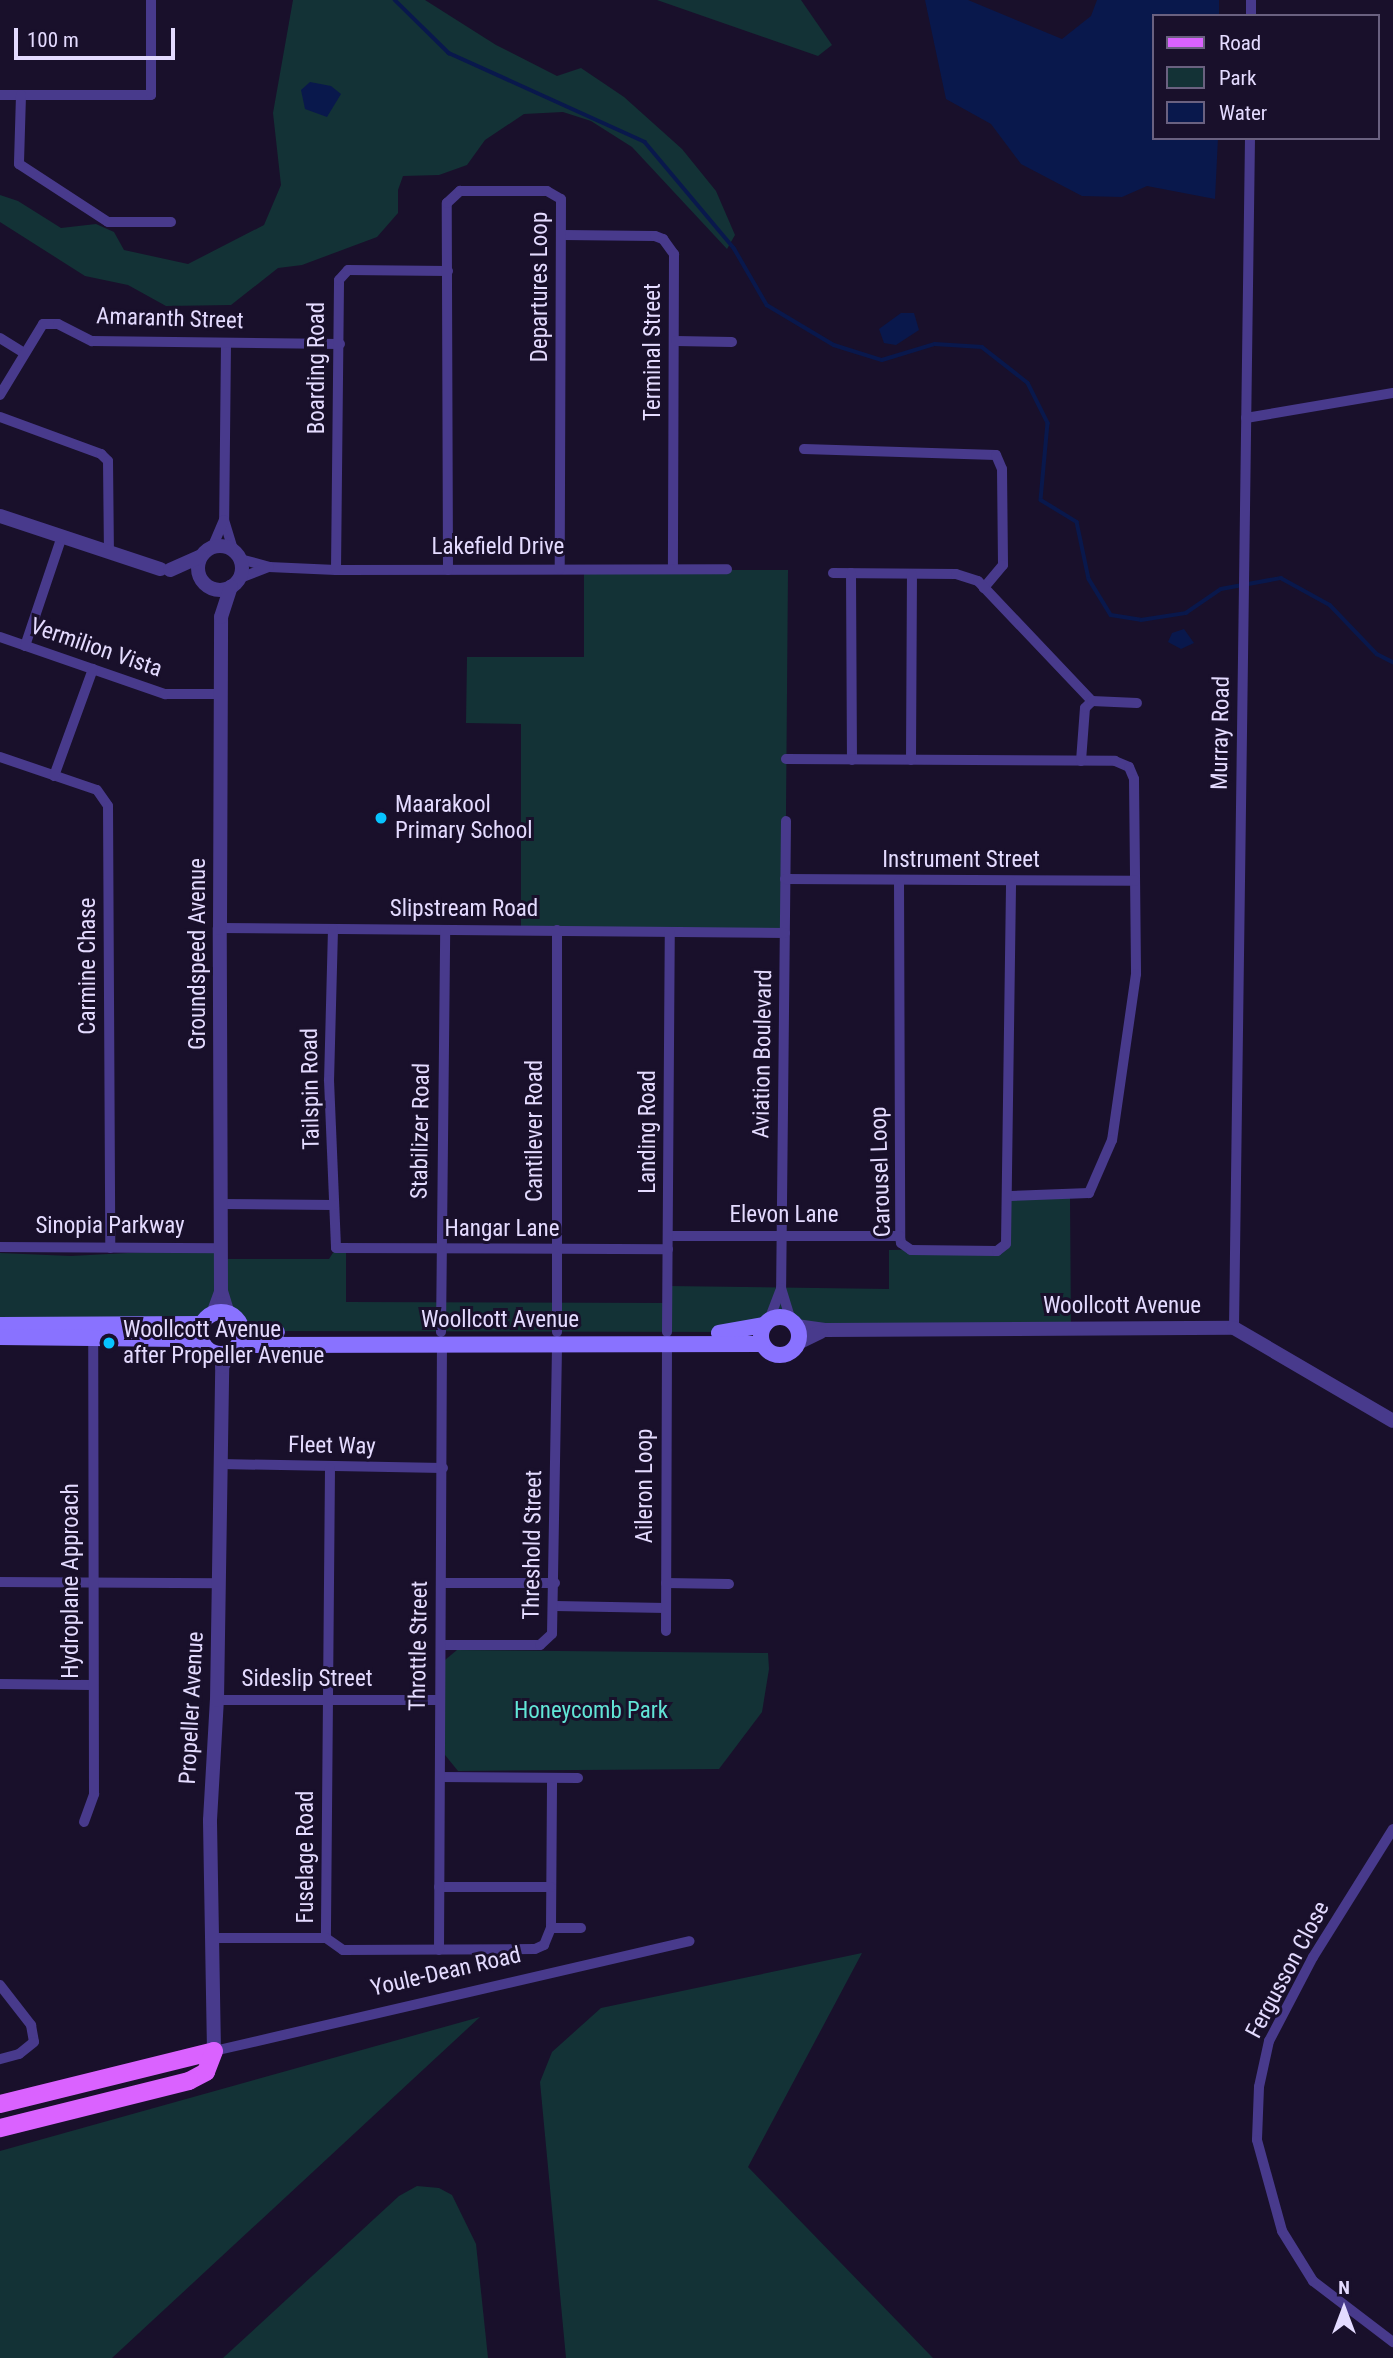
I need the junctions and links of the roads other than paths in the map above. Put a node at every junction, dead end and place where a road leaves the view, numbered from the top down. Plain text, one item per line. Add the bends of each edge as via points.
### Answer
1 (151, 0) edge
2 (0, 95) edge
3 (21, 95) junction
4 (1250, 140) edge
5 (171, 222) dead end
6 (563, 234) junction
7 (448, 271) junction
8 (0, 338) edge
9 (676, 341) junction
10 (732, 342) dead end
11 (226, 343) junction
12 (340, 344) junction
13 (24, 353) junction
14 (1393, 394) edge
15 (0, 395) edge
16 (0, 417) edge
17 (1246, 418) junction
18 (804, 449) dead end
19 (0, 516) edge
20 (224, 520) junction
21 (62, 536) junction
22 (109, 551) junction
23 (207, 552) junction
24 (237, 555) junction
25 (269, 568) junction
26 (165, 569) junction
27 (560, 569) junction
28 (673, 569) junction
29 (727, 569) dead end
30 (336, 570) junction
31 (448, 570) junction
32 (833, 573) dead end
33 (851, 573) junction
34 (912, 574) junction
35 (204, 582) junction
36 (236, 583) junction
37 (984, 588) junction
38 (221, 617) junction
39 (0, 637) edge
40 (25, 646) junction
41 (93, 669) junction
42 (221, 694) junction
43 (1092, 701) junction
44 (1137, 703) dead end
45 (1, 759) edge
46 (786, 759) dead end
47 (852, 760) junction
48 (911, 760) junction
49 (1081, 761) junction
50 (54, 776) junction
51 (786, 821) dead end
52 (785, 879) junction
53 (899, 881) junction
54 (1135, 881) junction
55 (1011, 882) junction
56 (220, 928) junction
57 (333, 929) junction
58 (445, 930) junction
59 (557, 930) junction
60 (670, 932) junction
61 (785, 933) junction
62 (1011, 1195) junction
63 (221, 1204) junction
64 (334, 1205) junction
65 (668, 1236) junction
66 (781, 1236) junction
67 (900, 1236) junction
68 (0, 1247) edge
69 (110, 1248) junction
70 (221, 1248) junction
71 (336, 1248) joint
72 (668, 1249) junction
73 (441, 1250) junction
74 (556, 1250) junction
75 (781, 1288) junction
76 (214, 1317) junction
77 (766, 1322) junction
78 (794, 1323) junction
79 (0, 1325) edge
80 (1234, 1328) junction
81 (825, 1330) junction
82 (0, 1337) edge
83 (557, 1337) junction
84 (667, 1337) junction
85 (93, 1338) junction
86 (442, 1338) junction
87 (798, 1343) junction
88 (225, 1344) junction
89 (762, 1344) junction
90 (1393, 1421) edge
91 (220, 1464) junction
92 (330, 1468) junction
93 (443, 1468) junction
94 (0, 1582) edge
95 (92, 1582) junction
96 (219, 1583) junction
97 (441, 1583) junction
98 (555, 1583) junction
99 (666, 1583) junction
100 (729, 1584) dead end
101 (555, 1606) junction
102 (666, 1608) junction
103 (666, 1631) dead end
104 (441, 1644) junction
105 (0, 1684) edge
106 (92, 1685) junction
107 (217, 1700) junction
108 (328, 1700) junction
109 (439, 1700) junction
110 (440, 1777) junction
111 (552, 1778) junction
112 (578, 1778) dead end
113 (84, 1822) dead end
114 (1393, 1829) edge
115 (439, 1887) junction
116 (551, 1887) junction
117 (551, 1928) junction
118 (581, 1928) dead end
119 (213, 1938) junction
120 (326, 1938) junction
121 (689, 1941) dead end
122 (439, 1950) junction
123 (0, 1985) edge
124 (214, 2051) junction
125 (0, 2059) edge
126 (0, 2104) edge
127 (0, 2128) edge
128 (1393, 2342) edge

1 - 3 street via 152,95
2 - 3 street
3 - 5 street via 19,164 107,222
4 - 17 street, Murray Road
6 - 7 street, Departures Loop via 563,209 554,194 454,192 447,203
6 - 9 street, Terminal Street via 663,239 674,254
6 - 27 street, Departures Loop
7 - 12 street, Boarding Road via 355,270 342,274
7 - 31 street, Departures Loop
8 - 13 street
9 - 10 street
9 - 28 street, Terminal Street
11 - 12 street, Amaranth Street
11 - 13 street, Amaranth Street via 92,341 58,324 43,324
11 - 20 street
12 - 30 street, Boarding Road
13 - 15 street, Amaranth Street
14 - 17 street
16 - 22 street via 101,454 108,461
17 - 80 street, Murray Road
18 - 37 street via 996,455 1003,470 1003,565
19 - 21 street
20 - 23 street
20 - 24 street
21 - 22 street
21 - 40 street
22 - 26 street
23 - 24 street
23 - 26 street
23 - 35 street
24 - 25 street, Lakefield Drive
24 - 36 street, Groundspeed Avenue
25 - 30 street, Lakefield Drive
25 - 36 street, Lakefield Drive
26 - 35 street
27 - 28 street, Lakefield Drive
27 - 31 street, Lakefield Drive
28 - 29 street, Lakefield Drive
30 - 31 street, Lakefield Drive
32 - 33 street
33 - 34 street
33 - 47 street
34 - 37 street via 956,573
34 - 48 street
35 - 36 street
35 - 38 street, Groundspeed Avenue
36 - 38 street, Groundspeed Avenue
37 - 43 street
38 - 42 street, Groundspeed Avenue
39 - 40 street, Vermilion Vista
40 - 41 street, Vermilion Vista
41 - 42 street, Vermilion Vista via 165,694
41 - 50 street
42 - 56 street, Groundspeed Avenue
43 - 44 street
43 - 49 street via 1083,718
45 - 50 street, Carmine Chase
46 - 47 street
47 - 48 street
48 - 49 street
49 - 54 street via 1115,761 1129,767 1134,779
50 - 69 street, Carmine Chase via 97,790 108,806
51 - 52 street, Aviation Boulevard
52 - 53 street, Instrument Street
52 - 61 street, Aviation Boulevard
53 - 55 street, Instrument Street
53 - 67 street, Carousel Loop
54 - 55 street, Instrument Street
54 - 62 street via 1135,994 1112,1140 1097,1182 1089,1193 1077,1196
55 - 62 street, Carousel Loop
56 - 57 street, Slipstream Road
56 - 63 street, Groundspeed Avenue
57 - 58 street, Slipstream Road
57 - 64 street, Tailspin Road via 329,1080
58 - 59 street, Slipstream Road
58 - 73 street, Stabilizer Road
59 - 60 street, Slipstream Road
59 - 74 street, Cantilever Road
60 - 61 street, Slipstream Road
60 - 65 street, Landing Road
61 - 66 street, Aviation Boulevard
62 - 67 street, Carousel Loop via 1008,1238 998,1251 911,1250 901,1243
63 - 64 street
63 - 70 street, Groundspeed Avenue
64 - 71 street, Tailspin Road
65 - 66 street, Elevon Lane
65 - 72 street, Landing Road
66 - 67 street, Elevon Lane
66 - 75 street, Aviation Boulevard
68 - 69 street, Sinopia Parkway
69 - 70 street, Sinopia Parkway
70 - 76 street, Groundspeed Avenue via 221,1291
71 - 73 street, Hangar Lane
72 - 74 street, Hangar Lane
72 - 84 street, Landing Road
73 - 74 street, Hangar Lane
73 - 86 street, Stabilizer Road
74 - 83 street, Cantilever Road
75 - 77 street, Aviation Boulevard
75 - 78 street, Aviation Boulevard
76 - 79 main road
76 - 88 main road
76 - 88 main road
77 - 78 main road, Woollcott Avenue via 781,1317
77 - 84 main road, Woollcott Avenue via 735,1333
77 - 89 main road
78 - 81 street, Woollcott Avenue
78 - 87 main road
80 - 81 street, Woollcott Avenue
80 - 90 street
81 - 87 street, Woollcott Avenue
82 - 85 main road, Woollcott Avenue
83 - 84 main road, Woollcott Avenue
83 - 86 main road, Woollcott Avenue
83 - 98 street, Threshold Street
84 - 89 main road, Woollcott Avenue
84 - 99 street, Aileron Loop
85 - 88 main road, Woollcott Avenue
85 - 95 street, Hydroplane Approach
86 - 88 main road, Woollcott Avenue
86 - 93 street, Throttle Street
87 - 89 main road, Woollcott Avenue via 783,1355 771,1353
88 - 91 street, Propeller Avenue
91 - 92 street, Fleet Way
91 - 96 street, Propeller Avenue
92 - 93 street, Fleet Way
92 - 108 street, Fuselage Road
93 - 97 street, Throttle Street
94 - 95 street
95 - 96 street
95 - 106 street, Hydroplane Approach
96 - 107 street, Propeller Avenue
97 - 98 street
97 - 104 street, Throttle Street
98 - 101 street, Threshold Street
99 - 100 street
99 - 102 street, Aileron Loop
101 - 102 street
101 - 104 street, Threshold Street via 552,1634 540,1645
102 - 103 street, Aileron Loop
104 - 109 street, Throttle Street
105 - 106 street
106 - 113 street, Hydroplane Approach via 94,1794
107 - 108 street, Sideslip Street
107 - 119 street, Propeller Avenue via 210,1820
108 - 109 street, Sideslip Street
108 - 120 street, Fuselage Road
109 - 110 street, Throttle Street
110 - 111 street
110 - 115 street, Throttle Street
111 - 112 street
111 - 116 street
114 - 128 street, Fergusson Close via 1313,1957 1269,2041 1259,2087 1257,2140 1282,2231 1313,2281
115 - 116 street
115 - 122 street, Throttle Street
116 - 117 street
117 - 118 street
117 - 122 street, Fuselage Road via 544,1945 535,1949
119 - 120 street
119 - 124 street, Propeller Avenue
120 - 122 street, Fuselage Road via 343,1950
121 - 124 street, Youle-Dean Road
123 - 125 street via 31,2025 34,2042 19,2054
124 - 126 main road, Youle-Dean Road
124 - 127 main road via 206,2072 189,2081

